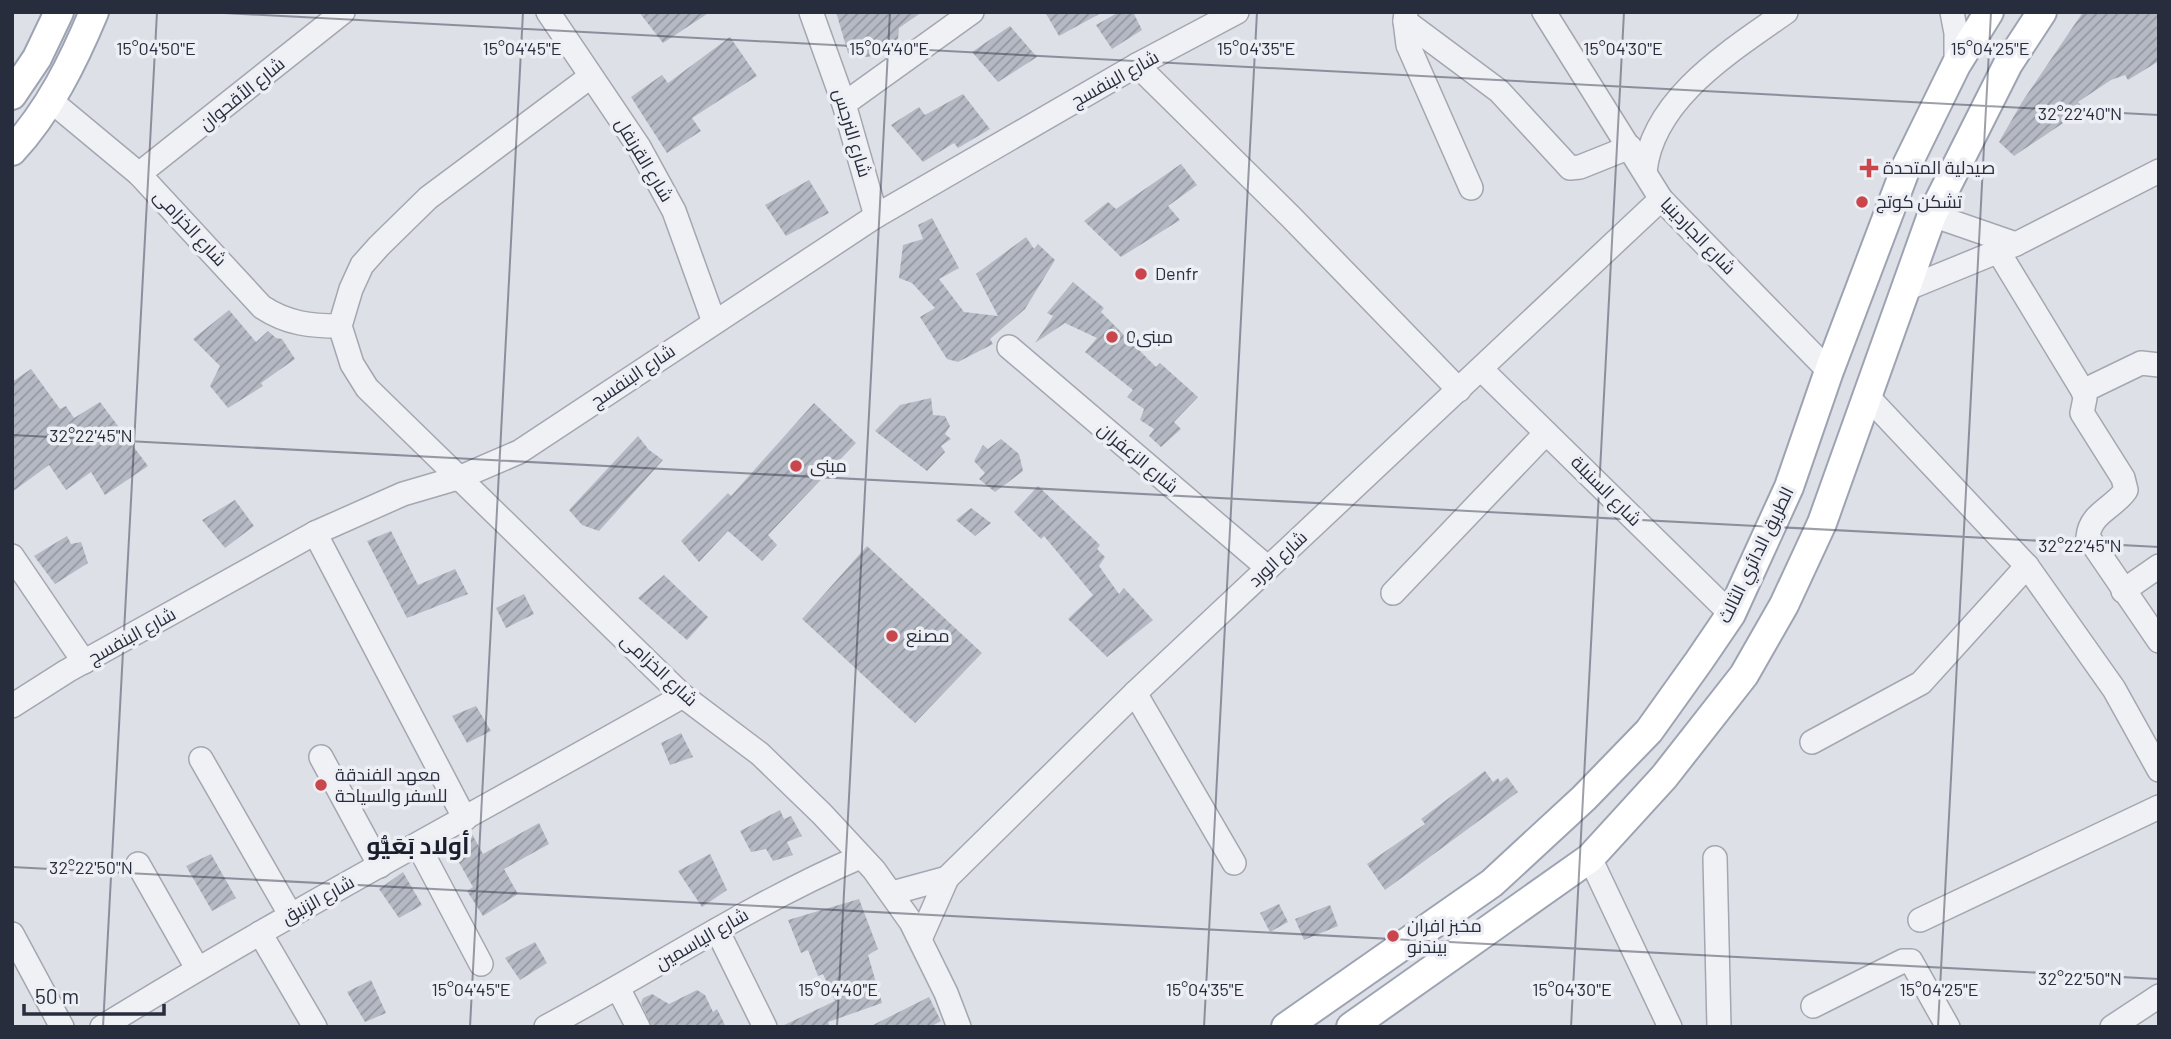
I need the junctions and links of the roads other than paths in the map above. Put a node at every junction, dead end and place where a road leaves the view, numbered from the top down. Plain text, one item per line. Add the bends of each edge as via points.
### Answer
1 (59, 12) edge
2 (94, 12) edge
3 (343, 12) edge
4 (548, 12) edge
5 (811, 12) edge
6 (972, 12) edge
7 (1237, 12) edge
8 (1544, 12) edge
9 (1786, 12) edge
10 (1952, 12) edge
11 (1989, 12) edge
12 (2042, 12) edge
13 (1405, 16) edge
14 (1137, 65) junction
15 (1956, 65) junction
16 (590, 77) junction
17 (12, 95) edge
18 (50, 100) junction
19 (844, 104) junction
20 (1630, 147) junction
21 (12, 151) edge
22 (1645, 171) junction
23 (2159, 171) edge
24 (139, 174) junction
25 (1471, 188) dead end
26 (1661, 199) junction
27 (1932, 215) junction
28 (876, 216) junction
29 (2007, 247) junction
30 (1906, 289) junction
31 (714, 322) junction
32 (341, 326) junction
33 (1009, 347) dead end
34 (2159, 365) edge
35 (1481, 369) junction
36 (1829, 371) junction
37 (1459, 390) junction
38 (2083, 391) junction
39 (1867, 396) junction
40 (1546, 433) junction
41 (461, 477) junction
42 (315, 533) junction
43 (12, 556) edge
44 (2027, 566) junction
45 (2159, 566) edge
46 (1268, 568) junction
47 (2123, 591) junction
48 (1392, 593) dead end
49 (1731, 614) junction
50 (2159, 641) edge
51 (84, 662) junction
52 (1135, 693) junction
53 (683, 696) junction
54 (12, 706) edge
55 (1812, 742) dead end
56 (321, 757) dead end
57 (201, 759) dead end
58 (2159, 770) edge
59 (2159, 807) edge
60 (465, 819) junction
61 (418, 845) junction
62 (860, 857) junction
63 (1590, 858) junction
64 (1716, 858) dead end
65 (1234, 863) dead end
66 (138, 864) dead end
67 (380, 866) junction
68 (947, 878) junction
69 (892, 893) junction
70 (290, 914) junction
71 (1920, 920) dead end
72 (717, 930) junction
73 (260, 933) junction
74 (12, 934) edge
75 (921, 937) junction
76 (481, 964) dead end
77 (197, 968) junction
78 (618, 988) junction
79 (2159, 996) edge
80 (1813, 1006) dead end
81 (554, 1025) edge
82 (62, 1027) edge
83 (102, 1027) edge
84 (315, 1027) edge
85 (638, 1027) edge
86 (765, 1027) edge
87 (959, 1027) edge
88 (1286, 1027) edge
89 (1351, 1027) edge
90 (1670, 1027) edge
91 (1719, 1027) edge
92 (1948, 1027) edge
93 (2112, 1027) edge

1 - 17 main road via 37,58
2 - 18 main road
3 - 24 street, شارع الأقحوان
4 - 16 street, شارع القرنفل
5 - 19 street, شارع النرجس
6 - 19 street
7 - 14 street, شارع البنفسج
8 - 20 street, شارع الجاردينيا
9 - 22 street via 1682,96 1660,124 1647,151
10 - 15 street
11 - 15 main road, الطريق الدائري الثالث
12 - 27 main road via 2008,64
13 - 20 street via 1499,91 1570,168
13 - 25 street via 1408,45
14 - 28 street, شارع البنفسج
14 - 37 street
15 - 36 main road, الطريق الدائري الثالث via 1908,165
16 - 31 street, شارع القرنفل via 639,147 674,211
16 - 32 street via 428,198 379,246 362,265
18 - 21 main road
18 - 24 street, شارع الخزامى
19 - 28 street, شارع النرجس
20 - 22 street, شارع الجاردينيا
22 - 26 street, شارع الجاردينيا
23 - 29 street
24 - 32 street, شارع الخزامى via 262,307 293,323
26 - 35 street, شارع الورد
26 - 36 street, شارع الجاردينيا
27 - 29 street
27 - 30 main road
28 - 31 street, شارع البنفسج
29 - 30 street
29 - 38 street
30 - 39 main road
31 - 41 street, شارع البنفسج via 519,452
32 - 41 street, شارع الخزامى via 352,364 367,388
33 - 46 street, شارع الزعفران
34 - 38 street via 2141,363
35 - 37 street, شارع الورد
35 - 40 street, شارع السنبلة
36 - 49 main road, الطريق الدائري الثالث via 1789,487
37 - 46 street, شارع الورد
38 - 47 street via 2082,413 2126,490 2093,520 2088,537
39 - 44 street
39 - 63 main road via 1822,523 1744,676 1664,777
40 - 48 street
40 - 49 street, شارع السنبلة
41 - 42 street, شارع البنفسج via 403,494
41 - 53 street, شارع الخزامى
42 - 51 street, شارع البنفسج
42 - 60 street
43 - 51 street
44 - 55 street via 1921,682
44 - 58 street via 2114,689
45 - 47 street
46 - 52 street, شارع الورد
47 - 50 street
49 - 88 main road, الطريق الدائري الثالث via 1649,731 1523,855 1492,883
51 - 54 street, شارع البنفسج
52 - 65 street
52 - 68 street, شارع الورد
53 - 60 street, شارع الزنبق
53 - 62 street, شارع الخزامى via 760,754
56 - 67 street
57 - 70 street
59 - 71 street
60 - 61 street, شارع الزنبق
61 - 67 street, شارع الزنبق
61 - 76 street
62 - 69 street, شارع الخزامى
62 - 72 street, شارع الياسمين
63 - 89 main road
63 - 90 street
64 - 91 street
66 - 77 street
67 - 70 street, شارع الزنبق
68 - 69 street
68 - 75 street, شارع الورد
69 - 75 street, شارع الخزامى
70 - 73 street, شارع الزنبق
72 - 78 street, شارع الياسمين
72 - 86 street
73 - 77 street, شارع الزنبق
73 - 84 street
74 - 82 street
75 - 87 street, شارع الخزامى
77 - 83 street, شارع الزنبق
78 - 81 street, شارع الياسمين
78 - 85 street
79 - 93 street
80 - 92 street via 1911,961

